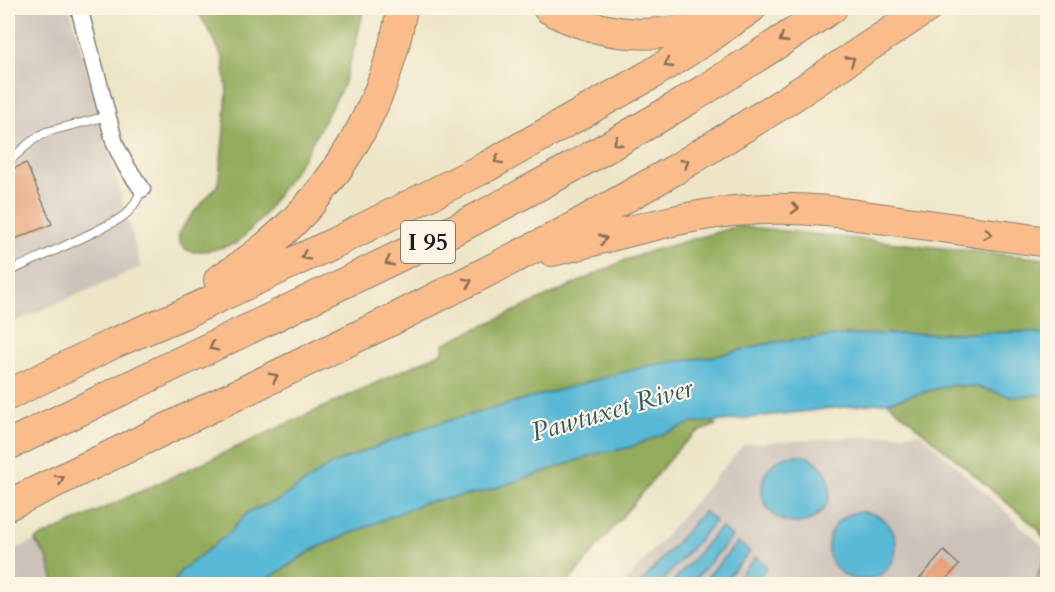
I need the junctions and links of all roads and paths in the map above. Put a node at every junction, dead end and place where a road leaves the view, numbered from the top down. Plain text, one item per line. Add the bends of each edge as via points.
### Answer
1 (79, 8) edge
2 (402, 8) edge
3 (548, 8) edge
4 (744, 8) edge
5 (751, 8) edge
6 (832, 8) edge
7 (927, 8) edge
8 (108, 116) junction
9 (8, 162) edge
10 (142, 189) joint
11 (1047, 242) edge
12 (506, 263) junction
13 (8, 272) edge
14 (114, 343) junction
15 (8, 394) edge
16 (8, 445) edge
17 (8, 505) edge

1 - 8 street
2 - 14 highway via 392,54 372,109 339,167 304,210 282,234 235,271
3 - 4 highway via 600,28 654,34 699,26
5 -> 14 highway via 659,69 488,166 183,314
6 -> 16 highway, I 95 via 685,102 501,206
12 -> 7 highway, I 95 via 747,126
8 - 9 lane via 46,132
8 - 10 street via 120,156
10 - 13 lane via 128,213
12 -> 11 highway via 680,219 771,208 804,208
17 -> 12 highway, I 95
14 - 15 highway

